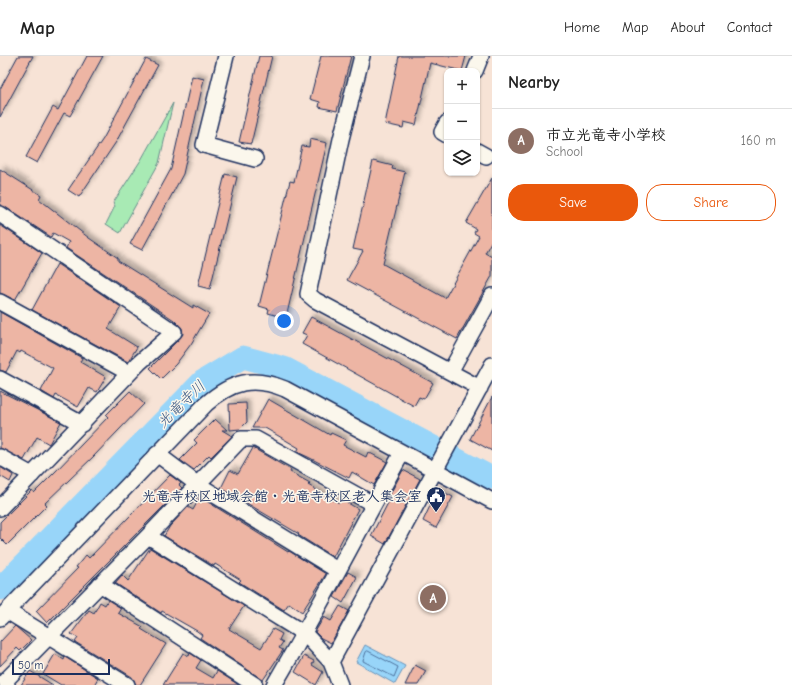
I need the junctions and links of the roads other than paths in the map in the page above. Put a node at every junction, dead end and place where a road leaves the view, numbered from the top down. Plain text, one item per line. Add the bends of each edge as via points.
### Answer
1 (362, 56) edge
2 (482, 56) edge
3 (223, 57) edge
4 (476, 68) edge
5 (255, 159) dead end
6 (0, 214) edge
7 (492, 296) edge
8 (0, 302) edge
9 (492, 365) edge
10 (450, 372) junction
11 (129, 373) junction
12 (0, 379) edge
13 (480, 388) junction
14 (82, 424) junction
15 (402, 452) junction
16 (157, 454) junction
17 (0, 457) edge
18 (438, 464) junction
19 (32, 474) junction
20 (197, 484) junction
21 (492, 501) edge
22 (373, 504) junction
23 (0, 508) edge
24 (148, 536) junction
25 (337, 570) junction
26 (100, 584) junction
27 (3, 614) edge
28 (305, 634) junction
29 (50, 636) junction
30 (331, 662) junction
31 (7, 685) edge
32 (127, 685) edge
33 (256, 685) edge
34 (274, 685) edge
35 (340, 685) edge

1 - 10 street via 341,138 308,294
2 - 4 street
3 - 5 street via 204,145
6 - 11 street via 174,332
7 - 10 street
8 - 11 street
9 - 13 street
10 - 13 street
11 - 14 street
12 - 14 street
13 - 18 street
14 - 19 street
15 - 16 street via 286,389 269,382 249,382 219,392
15 - 18 street
15 - 22 street
16 - 20 street
16 - 27 street
17 - 19 street
18 - 21 street
18 - 30 street
19 - 23 street
20 - 22 street via 241,439 256,439
20 - 24 street
20 - 25 street
22 - 25 street
24 - 26 street
24 - 28 street
25 - 28 street
26 - 29 street
26 - 33 street
27 - 29 street
28 - 30 street
28 - 34 street
29 - 31 street via 6,680
29 - 32 street
30 - 35 street

